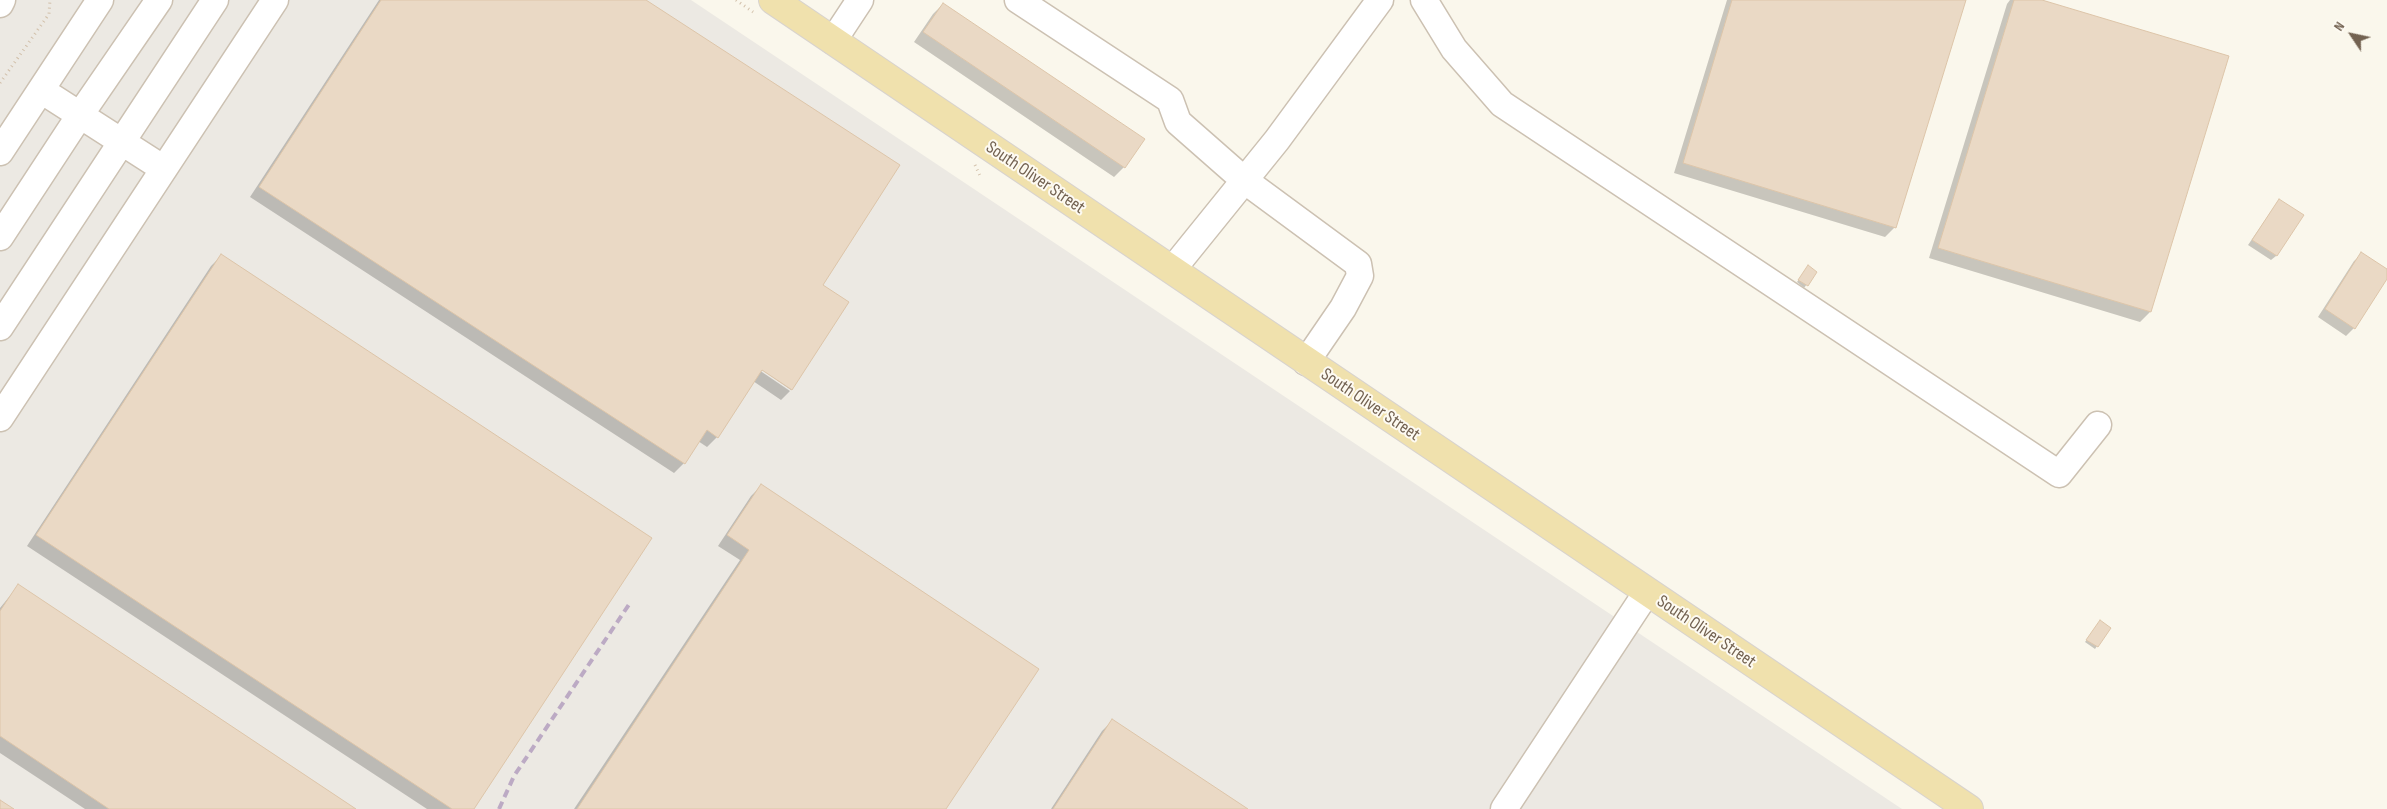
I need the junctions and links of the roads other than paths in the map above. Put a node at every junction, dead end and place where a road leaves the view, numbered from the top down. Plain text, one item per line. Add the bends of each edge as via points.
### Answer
1 (2, 0) edge
2 (100, 0) edge
3 (159, 0) edge
4 (215, 0) edge
5 (275, 0) edge
6 (773, 0) edge
7 (860, 0) edge
8 (1018, 0) edge
9 (1380, 0) edge
10 (1424, 0) edge
11 (0, 4) edge
12 (833, 41) junction
13 (41, 90) junction
14 (80, 115) junction
15 (121, 141) junction
16 (0, 152) edge
17 (164, 169) junction
18 (1244, 180) junction
19 (0, 237) edge
20 (1172, 270) junction
21 (0, 327) edge
22 (1306, 362) junction
23 (0, 418) edge
24 (2098, 425) dead end
25 (1647, 592) junction
26 (1504, 809) edge
27 (1969, 809) edge

1 - 11 street
2 - 13 street
3 - 14 street
4 - 15 street
5 - 17 street
6 - 12 main road, South Oliver Street
7 - 12 street
8 - 18 street via 1170,100 1178,122
9 - 18 street
10 - 24 street via 1454,49 1502,104 2059,474
12 - 20 main road, South Oliver Street
13 - 14 street
13 - 16 street
14 - 15 street
14 - 19 street
15 - 17 street
15 - 21 street
17 - 23 street
18 - 20 street
18 - 22 street via 1358,264 1360,276 1356,284
20 - 22 main road, South Oliver Street
22 - 25 main road, South Oliver Street
25 - 26 street
25 - 27 main road, South Oliver Street

